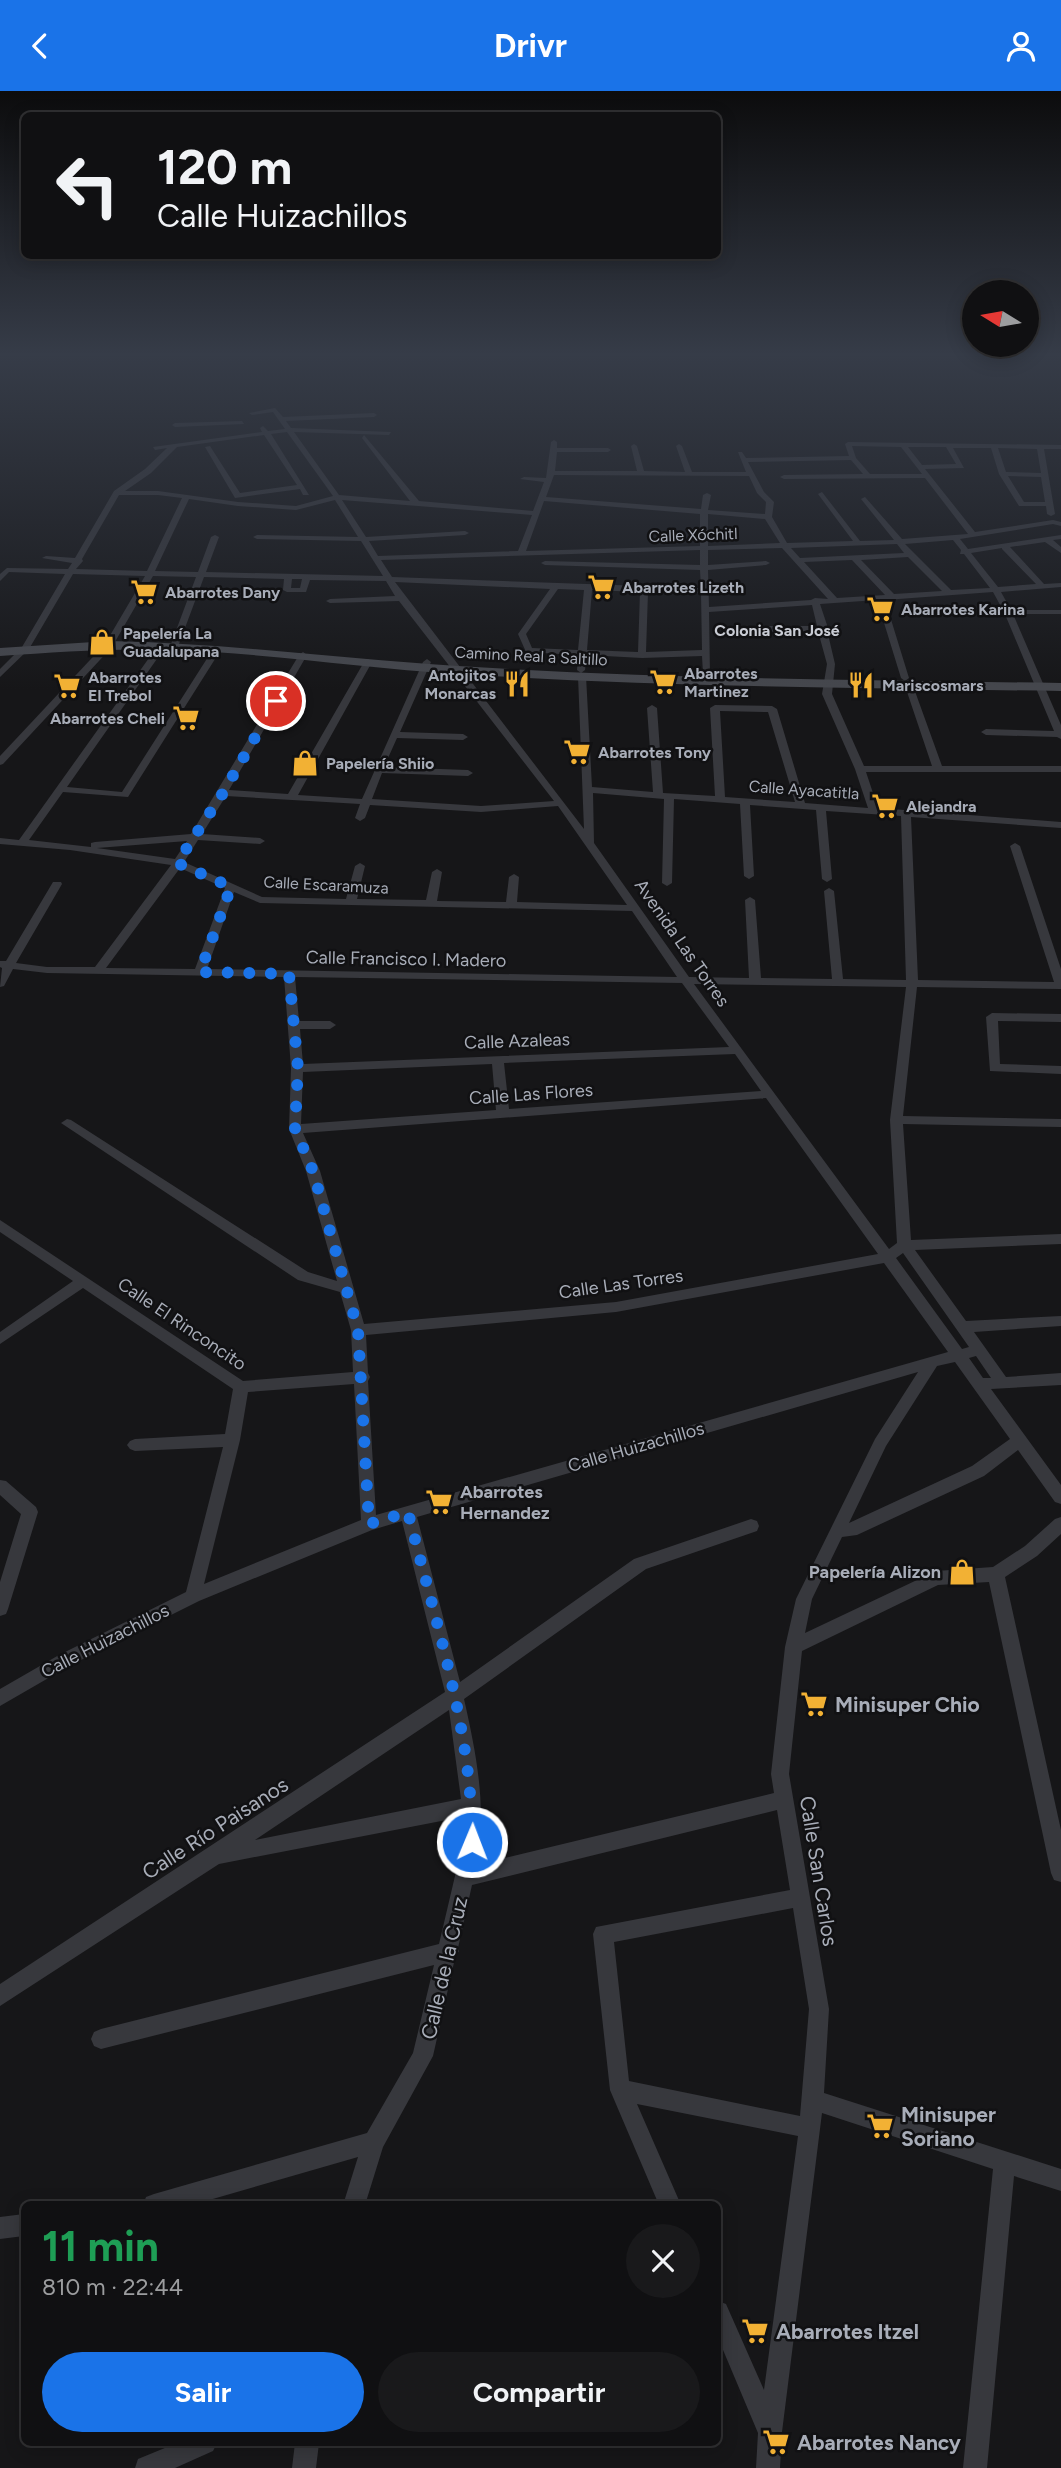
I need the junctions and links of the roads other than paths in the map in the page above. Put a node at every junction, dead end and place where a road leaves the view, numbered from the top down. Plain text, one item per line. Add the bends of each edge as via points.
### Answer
1 (151, 468) edge
2 (221, 468) edge
3 (290, 468) edge
4 (316, 468) edge
5 (388, 468) edge
6 (551, 468) edge
7 (639, 468) edge
8 (687, 468) edge
9 (747, 468) edge
10 (862, 468) edge
11 (921, 468) edge
12 (1001, 468) edge
13 (1044, 468) edge
14 (641, 474) junction
15 (689, 474) junction
16 (750, 474) junction
17 (1003, 474) junction
18 (1045, 475) junction
19 (927, 476) junction
20 (550, 477) junction
21 (784, 477) dead end
22 (869, 477) junction
23 (524, 479) dead end
24 (302, 487) junction
25 (117, 493) junction
26 (822, 494) dead end
27 (707, 495) dead end
28 (186, 497) junction
29 (337, 497) junction
30 (542, 499) junction
31 (865, 499) dead end
32 (312, 502) junction
33 (416, 503) junction
34 (1050, 505) junction
35 (536, 513) junction
36 (704, 513) junction
37 (768, 517) junction
38 (1057, 523) edge
39 (1019, 527) junction
40 (465, 533) dead end
41 (972, 534) junction
42 (215, 537) dead end
43 (257, 537) dead end
44 (955, 537) junction
45 (1061, 537) edge
46 (363, 539) junction
47 (1047, 539) junction
48 (899, 542) junction
49 (858, 543) junction
50 (1021, 544) junction
51 (785, 546) junction
52 (1004, 547) junction
53 (704, 550) junction
54 (1061, 551) edge
55 (963, 552) junction
56 (521, 553) junction
57 (910, 555) junction
58 (46, 558) dead end
59 (375, 558) junction
60 (855, 558) junction
61 (798, 560) junction
62 (79, 561) junction
63 (545, 563) dead end
64 (766, 563) dead end
65 (704, 568) junction
66 (72, 571) junction
67 (150, 574) junction
68 (200, 575) junction
69 (288, 577) junction
70 (306, 578) junction
71 (0, 579) edge
72 (388, 579) junction
73 (1061, 585) edge
74 (1042, 586) junction
75 (556, 587) junction
76 (588, 588) junction
77 (645, 589) junction
78 (995, 590) junction
79 (706, 591) junction
80 (948, 592) junction
81 (890, 595) junction
82 (880, 596) junction
83 (401, 598) junction
84 (833, 599) junction
85 (815, 600) junction
86 (330, 601) dead end
87 (705, 610) junction
88 (1008, 612) junction
89 (1061, 612) edge
90 (824, 628) junction
91 (751, 629) dead end
92 (110, 644) junction
93 (168, 645) junction
94 (25, 648) junction
95 (218, 648) junction
96 (0, 650) edge
97 (582, 652) junction
98 (705, 653) junction
99 (303, 655) junction
100 (642, 655) junction
101 (368, 662) junction
102 (426, 665) junction
103 (454, 667) junction
104 (581, 673) junction
105 (0, 674) edge
106 (707, 674) junction
107 (828, 679) junction
108 (1061, 680) edge
109 (906, 681) junction
110 (1038, 683) junction
111 (1061, 687) edge
112 (652, 708) dead end
113 (1060, 729) edge
114 (986, 732) dead end
115 (394, 735) junction
116 (463, 737) dead end
117 (0, 762) edge
118 (860, 769) junction
119 (937, 769) junction
120 (1061, 769) edge
121 (378, 770) junction
122 (468, 773) dead end
123 (62, 789) junction
124 (587, 790) junction
125 (223, 793) junction
126 (663, 796) junction
127 (291, 798) junction
128 (720, 800) junction
129 (745, 802) junction
130 (561, 803) junction
131 (364, 804) junction
132 (800, 806) junction
133 (821, 807) junction
134 (874, 811) junction
135 (906, 814) junction
136 (360, 818) dead end
137 (1061, 825) edge
138 (194, 837) junction
139 (0, 841) edge
140 (260, 841) dead end
141 (22, 843) junction
142 (590, 844) junction
143 (1015, 846) dead end
144 (70, 847) junction
145 (177, 863) junction
146 (360, 866) dead end
147 (437, 872) dead end
148 (749, 876) dead end
149 (514, 877) dead end
150 (667, 883) dead end
151 (57, 884) dead end
152 (231, 887) junction
153 (750, 900) dead end
154 (350, 903) junction
155 (431, 905) junction
156 (511, 906) junction
157 (636, 908) junction
158 (4, 964) edge
159 (98, 971) junction
160 (200, 972) junction
161 (289, 974) junction
162 (686, 981) junction
163 (755, 981) junction
164 (838, 982) junction
165 (912, 983) junction
166 (0, 985) edge
167 (1061, 985) edge
168 (1061, 1018) edge
169 (293, 1025) junction
170 (330, 1025) dead end
171 (738, 1050) junction
172 (498, 1059) junction
173 (298, 1068) junction
174 (1061, 1070) edge
175 (770, 1094) junction
176 (503, 1114) junction
177 (896, 1120) junction
178 (67, 1123) dead end
179 (1061, 1123) edge
180 (295, 1129) junction
181 (0, 1225) edge
182 (1061, 1239) edge
183 (904, 1245) junction
184 (888, 1257) junction
185 (83, 1281) junction
186 (348, 1289) junction
187 (1061, 1321) edge
188 (962, 1327) junction
189 (358, 1330) junction
190 (0, 1339) edge
191 (979, 1350) junction
192 (959, 1356) junction
193 (932, 1361) junction
194 (363, 1377) junction
195 (1061, 1379) edge
196 (1002, 1383) junction
197 (979, 1384) junction
198 (241, 1387) junction
199 (232, 1440) junction
200 (1020, 1440) junction
201 (135, 1445) dead end
202 (0, 1486) edge
203 (1061, 1497) edge
204 (408, 1512) junction
205 (369, 1524) junction
206 (1061, 1524) edge
207 (751, 1525) dead end
208 (838, 1529) junction
209 (996, 1574) junction
210 (193, 1596) junction
211 (1, 1604) edge
212 (794, 1647) junction
213 (454, 1696) junction
214 (0, 1698) edge
215 (785, 1799) junction
216 (472, 1806) junction
217 (1055, 1820) edge
218 (213, 1857) junction
219 (1061, 1873) edge
220 (466, 1877) junction
221 (801, 1897) junction
222 (449, 1951) junction
223 (0, 1996) edge
224 (101, 2039) dead end
225 (620, 2090) junction
226 (813, 2100) junction
227 (809, 2128) junction
228 (374, 2143) junction
229 (1005, 2161) junction
230 (1061, 2181) edge
231 (168, 2201) edge
232 (355, 2201) edge
233 (668, 2201) edge
234 (21, 2225) edge
235 (0, 2228) edge
236 (721, 2319) edge
237 (770, 2432) junction
238 (198, 2446) edge
239 (307, 2446) edge
240 (147, 2468) edge
241 (304, 2468) edge
242 (768, 2468) edge
243 (975, 2468) edge

1 - 25 street
2 - 24 street via 238,496
3 - 24 street
4 - 29 street, Avenida Las Torres
5 - 33 street
6 - 20 street
7 - 14 street
8 - 15 street
9 - 16 street
10 - 22 street
11 - 19 street
12 - 17 street
13 - 18 street
14 - 15 street
14 - 20 street
15 - 16 street
16 - 37 street via 770,502
17 - 18 street
17 - 34 street via 1023,504
18 - 34 street
19 - 22 street
19 - 41 street
20 - 23 street
20 - 30 street
21 - 22 street
24 - 32 street
25 - 28 street
25 - 62 street
26 - 49 street
27 - 36 street
28 - 32 street via 296,508
28 - 67 street
29 - 32 street
29 - 33 street
29 - 46 street, Avenida Las Torres
30 - 35 street
30 - 36 street
31 - 48 street
33 - 35 street
34 - 38 street
35 - 56 street
36 - 37 street
36 - 53 street
37 - 51 street
38 - 39 street, Calle Xóchitl
39 - 41 street, Calle Xóchitl
39 - 50 street
40 - 46 street
41 - 44 street, Calle Xóchitl
42 - 68 street
43 - 46 street
44 - 48 street, Calle Xóchitl
44 - 55 street
45 - 47 street
46 - 59 street, Avenida Las Torres
47 - 50 street
47 - 54 street
48 - 49 street, Calle Xóchitl
48 - 57 street
49 - 51 street, Calle Xóchitl
50 - 52 street
51 - 53 street, Calle Xóchitl
51 - 61 street
52 - 55 street
52 - 74 street
53 - 56 street, Calle Xóchitl
53 - 65 street
55 - 78 street
56 - 59 street, Calle Xóchitl
57 - 60 street
57 - 80 street
58 - 62 street
59 - 72 street, Avenida Las Torres
60 - 61 street
60 - 81 street
61 - 84 street
62 - 66 street
63 - 65 street
64 - 65 street
65 - 79 street
66 - 67 street
66 - 71 street via 8,570
66 - 94 street
67 - 68 street
67 - 92 street
68 - 69 street
68 - 93 street
69 - 70 street
69 - 70 street via 287,590 294,592 303,590
70 - 72 street
72 - 75 street
72 - 83 street, Avenida Las Torres
73 - 74 street
74 - 78 street
75 - 76 street
75 - 97 street via 522,633 529,650
76 - 77 street
76 - 97 street
77 - 79 street
77 - 100 street
78 - 80 street
78 - 88 street
79 - 87 street
80 - 81 street
81 - 82 street
82 - 84 street
82 - 109 street
83 - 86 street
83 - 103 street, Avenida Las Torres
84 - 85 street
85 - 87 street
85 - 90 street
87 - 98 street
88 - 89 street
88 - 110 street
90 - 91 street
90 - 107 street via 831,664
92 - 93 street, Camino Real a Saltillo
92 - 94 street, Camino Real a Saltillo
92 - 117 street
93 - 95 street, Camino Real a Saltillo
93 - 102 street, Camino Real a Saltillo via 305,651
93 - 123 street
94 - 96 street, Camino Real a Saltillo
94 - 105 street
95 - 99 street, Camino Real a Saltillo
95 - 123 street via 125,795
97 - 100 street
97 - 104 street
98 - 100 street
98 - 106 street
99 - 101 street, Camino Real a Saltillo
99 - 125 street
101 - 102 street, Camino Real a Saltillo
101 - 127 street
102 - 103 street, Camino Real a Saltillo
102 - 115 street
103 - 104 street, Camino Real a Saltillo
103 - 130 street, Avenida Las Torres
104 - 106 street, Camino Real a Saltillo
104 - 107 street, Camino Real a Saltillo
104 - 124 street
106 - 107 street, Camino Real a Saltillo
107 - 109 street, Camino Real a Saltillo
107 - 118 street via 827,694
108 - 110 street, Camino Real a Saltillo
109 - 110 street, Camino Real a Saltillo
109 - 119 street
110 - 111 street, Camino Real a Saltillo
110 - 113 street
112 - 126 street
113 - 114 street
115 - 116 street
115 - 121 street
118 - 119 street
118 - 134 street
119 - 120 street
121 - 122 street
121 - 131 street
123 - 141 street
124 - 126 street, Calle Ayacatitla
124 - 142 street
125 - 127 street
125 - 138 street
126 - 128 street, Calle Ayacatitla
126 - 150 street
127 - 131 street
128 - 129 street, Calle Ayacatitla
128 - 132 street via 715,708 772,709
129 - 132 street, Calle Ayacatitla
129 - 148 street
130 - 131 street via 481,809
130 - 142 street, Avenida Las Torres
131 - 136 street
132 - 133 street, Calle Ayacatitla
133 - 134 street, Calle Ayacatitla
133 - 164 street
134 - 135 street, Calle Ayacatitla
135 - 137 street, Calle Ayacatitla
135 - 165 street
138 - 140 street
138 - 144 street
138 - 145 street
139 - 141 street, Calle Escaramuza
141 - 144 street, Calle Escaramuza
142 - 157 street, Avenida Las Torres
143 - 167 street
144 - 145 street, Calle Escaramuza
145 - 152 street, Calle Escaramuza
145 - 159 street
146 - 154 street
147 - 155 street
149 - 156 street
151 - 158 street
152 - 154 street, Calle Escaramuza via 260,900
152 - 160 street
153 - 163 street
154 - 155 street, Calle Escaramuza
155 - 156 street, Calle Escaramuza
156 - 157 street, Calle Escaramuza
157 - 162 street, Avenida Las Torres
158 - 159 street, Calle Francisco I. Madero
158 - 166 street
159 - 160 street, Calle Francisco I. Madero
160 - 161 street, Calle Francisco I. Madero
161 - 162 street, Calle Francisco I. Madero
161 - 169 street
162 - 163 street, Calle Francisco I. Madero
162 - 171 street, Avenida Las Torres
163 - 164 street, Calle Francisco I. Madero
164 - 165 street, Calle Francisco I. Madero
165 - 167 street, Calle Francisco I. Madero
165 - 177 street
168 - 174 street via 992,1017 994,1068
169 - 170 street
169 - 173 street
171 - 172 street, Calle Azaleas
171 - 175 street, Avenida Las Torres
172 - 173 street, Calle Azaleas
172 - 176 street
173 - 180 street
175 - 176 street, Calle Las Flores
175 - 184 street, Avenida Las Torres
176 - 180 street, Calle Las Flores
177 - 179 street
177 - 183 street
178 - 186 street via 303,1276
180 - 186 street via 313,1171
181 - 185 street, Calle El Rinconcito
182 - 183 street
183 - 184 street
183 - 188 street
184 - 189 street, Calle Las Torres via 616,1307
184 - 192 street, Avenida Las Torres
185 - 190 street
185 - 198 street, Calle El Rinconcito
186 - 189 street
187 - 188 street
188 - 191 street
189 - 194 street
191 - 192 street
191 - 196 street
192 - 193 street
192 - 197 street, Avenida Las Torres
193 - 204 street, Calle Huizachillos
193 - 208 street, Calle San Carlos via 880,1443
194 - 198 street, Calle El Rinconcito
194 - 205 street
195 - 196 street
196 - 197 street
197 - 200 street, Avenida Las Torres
198 - 199 street
199 - 201 street
199 - 210 street
200 - 203 street, Avenida Las Torres
200 - 208 street via 978,1471 851,1530
202 - 211 street via 30,1512
204 - 205 street, Calle Huizachillos
204 - 213 street, Calle de la Cruz
205 - 210 street, Calle Huizachillos
206 - 209 street via 1031,1552
207 - 213 street, Calle Río Paisanos via 640,1564
208 - 212 street, Calle San Carlos via 804,1599
209 - 212 street via 936,1578
209 - 217 street
210 - 214 street, Calle Huizachillos
212 - 215 street, Calle San Carlos via 780,1774
213 - 216 street, Calle de la Cruz
213 - 218 street, Calle Río Paisanos
215 - 220 street
215 - 221 street, Calle San Carlos
216 - 218 street
216 - 220 street, Calle de la Cruz
217 - 219 street
218 - 223 street, Calle Río Paisanos
220 - 222 street, Calle de la Cruz
221 - 225 street via 604,1934
221 - 226 street, Calle San Carlos via 819,2009
222 - 224 street
222 - 228 street, Calle de la Cruz via 423,2056
225 - 227 street
225 - 233 street
226 - 227 street, Calle San Carlos
226 - 229 street
227 - 237 street, Calle San Carlos
228 - 231 street
228 - 232 street, Calle de la Cruz
229 - 230 street
229 - 243 street
234 - 235 street
236 - 237 street
237 - 242 street, Calle San Carlos
238 - 240 street
239 - 241 street

